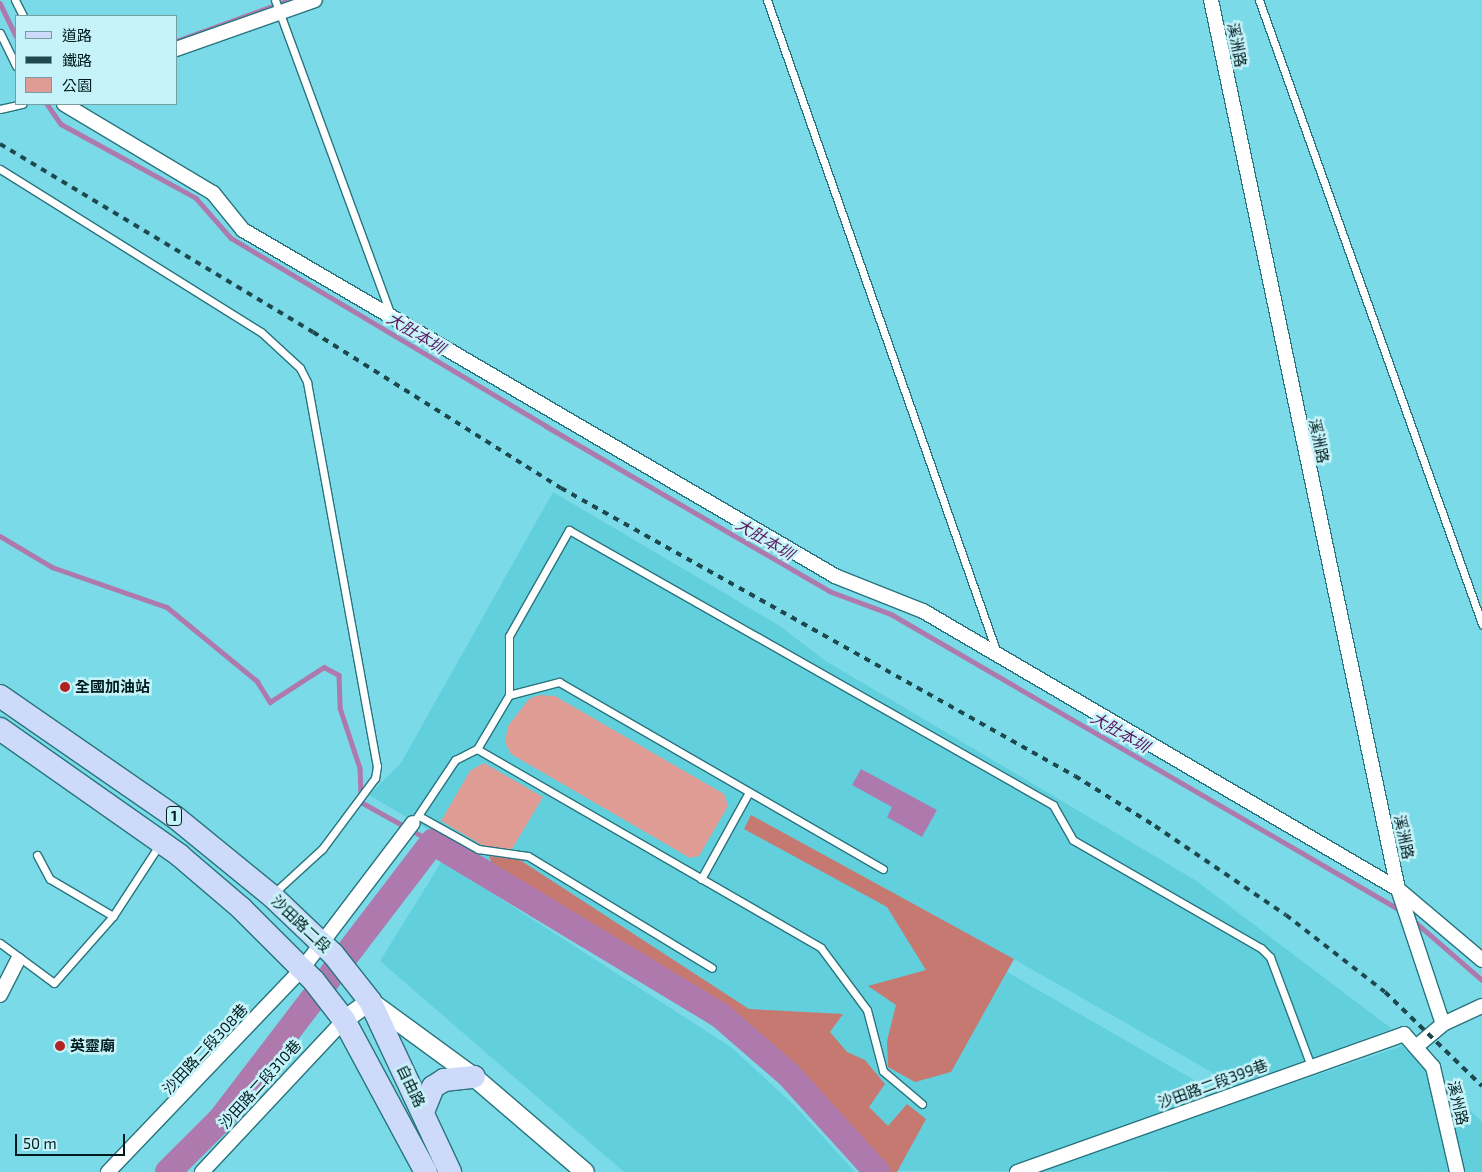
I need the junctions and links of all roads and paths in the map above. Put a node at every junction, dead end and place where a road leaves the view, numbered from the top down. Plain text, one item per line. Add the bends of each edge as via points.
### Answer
1 (15, 0) edge
2 (316, 0) edge
3 (767, 0) edge
4 (1211, 0) edge
5 (1259, 0) edge
6 (278, 6) edge
7 (22, 15) edge
8 (0, 33) edge
9 (178, 48) edge
10 (15, 64) edge
11 (18, 105) edge
12 (66, 105) edge
13 (0, 109) edge
14 (0, 169) edge
15 (391, 316) junction
16 (1482, 624) edge
17 (998, 656) junction
18 (509, 695) junction
19 (0, 696) edge
20 (0, 729) edge
21 (477, 749) junction
22 (749, 792) junction
23 (416, 820) junction
24 (162, 842) junction
25 (37, 855) dead end
26 (883, 869) dead end
27 (700, 879) junction
28 (1398, 889) junction
29 (272, 896) junction
30 (113, 916) junction
31 (0, 944) edge
32 (328, 949) junction
33 (18, 960) junction
34 (1482, 960) edge
35 (712, 968) dead end
36 (314, 981) junction
37 (0, 995) edge
38 (370, 1000) junction
39 (1482, 1006) edge
40 (344, 1020) junction
41 (1443, 1024) junction
42 (1418, 1046) junction
43 (1311, 1066) junction
44 (474, 1077) junction
45 (922, 1104) dead end
46 (423, 1112) junction
47 (577, 1170) edge
48 (108, 1172) edge
49 (202, 1172) edge
50 (426, 1172) edge
51 (450, 1172) edge
52 (1017, 1172) edge
53 (1457, 1172) edge

1 - 7 lane
2 - 6 street
3 - 17 lane
4 - 28 street, 溪洲路
5 - 16 lane
6 - 9 street
6 - 15 lane
8 - 10 lane
11 - 13 lane
12 - 15 street via 213,193 243,230
14 - 29 lane via 261,332 300,368 307,382 377,766 374,778 322,848
15 - 17 street via 835,576 923,611
17 - 28 street
18 - 21 lane
18 - 22 lane via 559,682
18 - 43 lane via 508,636 570,530 1053,805 1073,840 1261,948 1270,957
19 - 29 main road, 沙田路二段 / 1 via 175,817
20 - 24 main road, 沙田路二段 / 1
21 - 23 lane via 455,760
21 - 27 lane
22 - 26 lane
22 - 27 lane
23 - 32 street, 沙田路二段308巷
23 - 35 lane via 478,849 528,856
24 - 30 lane
24 - 36 main road, 沙田路二段 / 1 via 241,908
25 - 30 lane via 50,879
27 - 45 lane via 821,948 867,1010 883,1071
28 - 34 street
28 - 41 street, 溪洲路
29 - 32 main road, 沙田路二段 / 1
30 - 33 lane via 54,983
31 - 33 lane
32 - 36 street, 沙田路二段308巷
32 - 38 main road, 沙田路二段 / 1
33 - 37 street
36 - 40 main road, 沙田路二段 / 1
36 - 48 street, 沙田路二段308巷
38 - 40 street
38 - 44 street, 沙田路二段
38 - 46 main road, 自由路 / 1
39 - 41 street
40 - 49 street, 沙田路二段310巷
40 - 50 main road, 自由路 / 1
41 - 42 street
42 - 43 street, 沙田路二段399巷 via 1404,1034
42 - 53 street, 溪州路 via 1433,1067
43 - 52 street, 沙田路二段399巷
44 - 46 main road via 444,1080 433,1087
44 - 47 street, 沙田路二段
46 - 51 main road, 自由路 / 1

